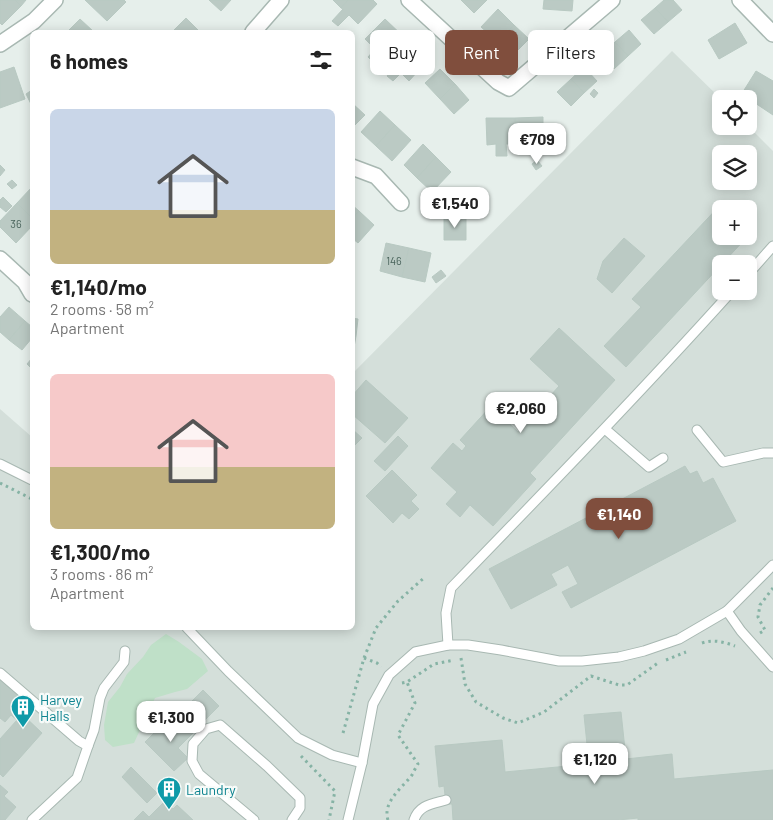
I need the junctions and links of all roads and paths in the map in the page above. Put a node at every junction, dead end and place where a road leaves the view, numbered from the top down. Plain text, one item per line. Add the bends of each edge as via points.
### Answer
1 (55, 0) edge
2 (281, 0) edge
3 (409, 0) edge
4 (612, 0) edge
5 (740, 0) edge
6 (256, 30) edge
7 (773, 34) edge
8 (0, 44) edge
9 (355, 168) edge
10 (401, 203) dead end
11 (773, 246) edge
12 (0, 259) edge
13 (757, 264) edge
14 (30, 283) edge
15 (724, 300) edge
16 (605, 429) junction
17 (697, 430) dead end
18 (773, 453) edge
19 (663, 458) dead end
20 (0, 464) edge
21 (30, 479) edge
22 (0, 483) edge
23 (30, 498) edge
24 (773, 565) edge
25 (425, 577) dead end
26 (727, 611) junction
27 (189, 630) edge
28 (448, 645) junction
29 (125, 651) dead end
30 (773, 667) edge
31 (0, 673) edge
32 (407, 682) dead end
33 (343, 733) dead end
34 (88, 746) junction
35 (362, 763) junction
36 (446, 800) dead end
37 (32, 820) edge
38 (254, 820) edge
39 (292, 820) edge
40 (348, 820) edge
41 (388, 820) edge
42 (414, 820) edge

1 - 8 street via 34,22
2 - 6 street
3 - 4 street via 498,82 509,88
5 - 7 street
9 - 10 street via 376,176
11 - 13 lane
12 - 14 street
15 - 16 lane
16 - 19 lane via 649,467
16 - 28 lane via 451,588 446,613
17 - 18 lane via 723,462
20 - 21 lane
22 - 23 path
24 - 26 lane
25 - 33 path via 398,601 376,628
26 - 28 lane via 679,639 619,657 559,661 468,645
26 - 30 lane
27 - 35 lane via 298,738 332,755
28 - 35 lane via 414,652 389,675 373,704
29 - 34 lane via 124,662 100,698
31 - 34 lane
32 - 41 path via 415,703 398,735 418,764 394,795 386,815
34 - 37 lane via 77,778
35 - 40 lane
36 - 42 lane via 418,810
38 - 39 lane via 199,774 192,761 193,744 206,729 220,725 300,798 300,808

